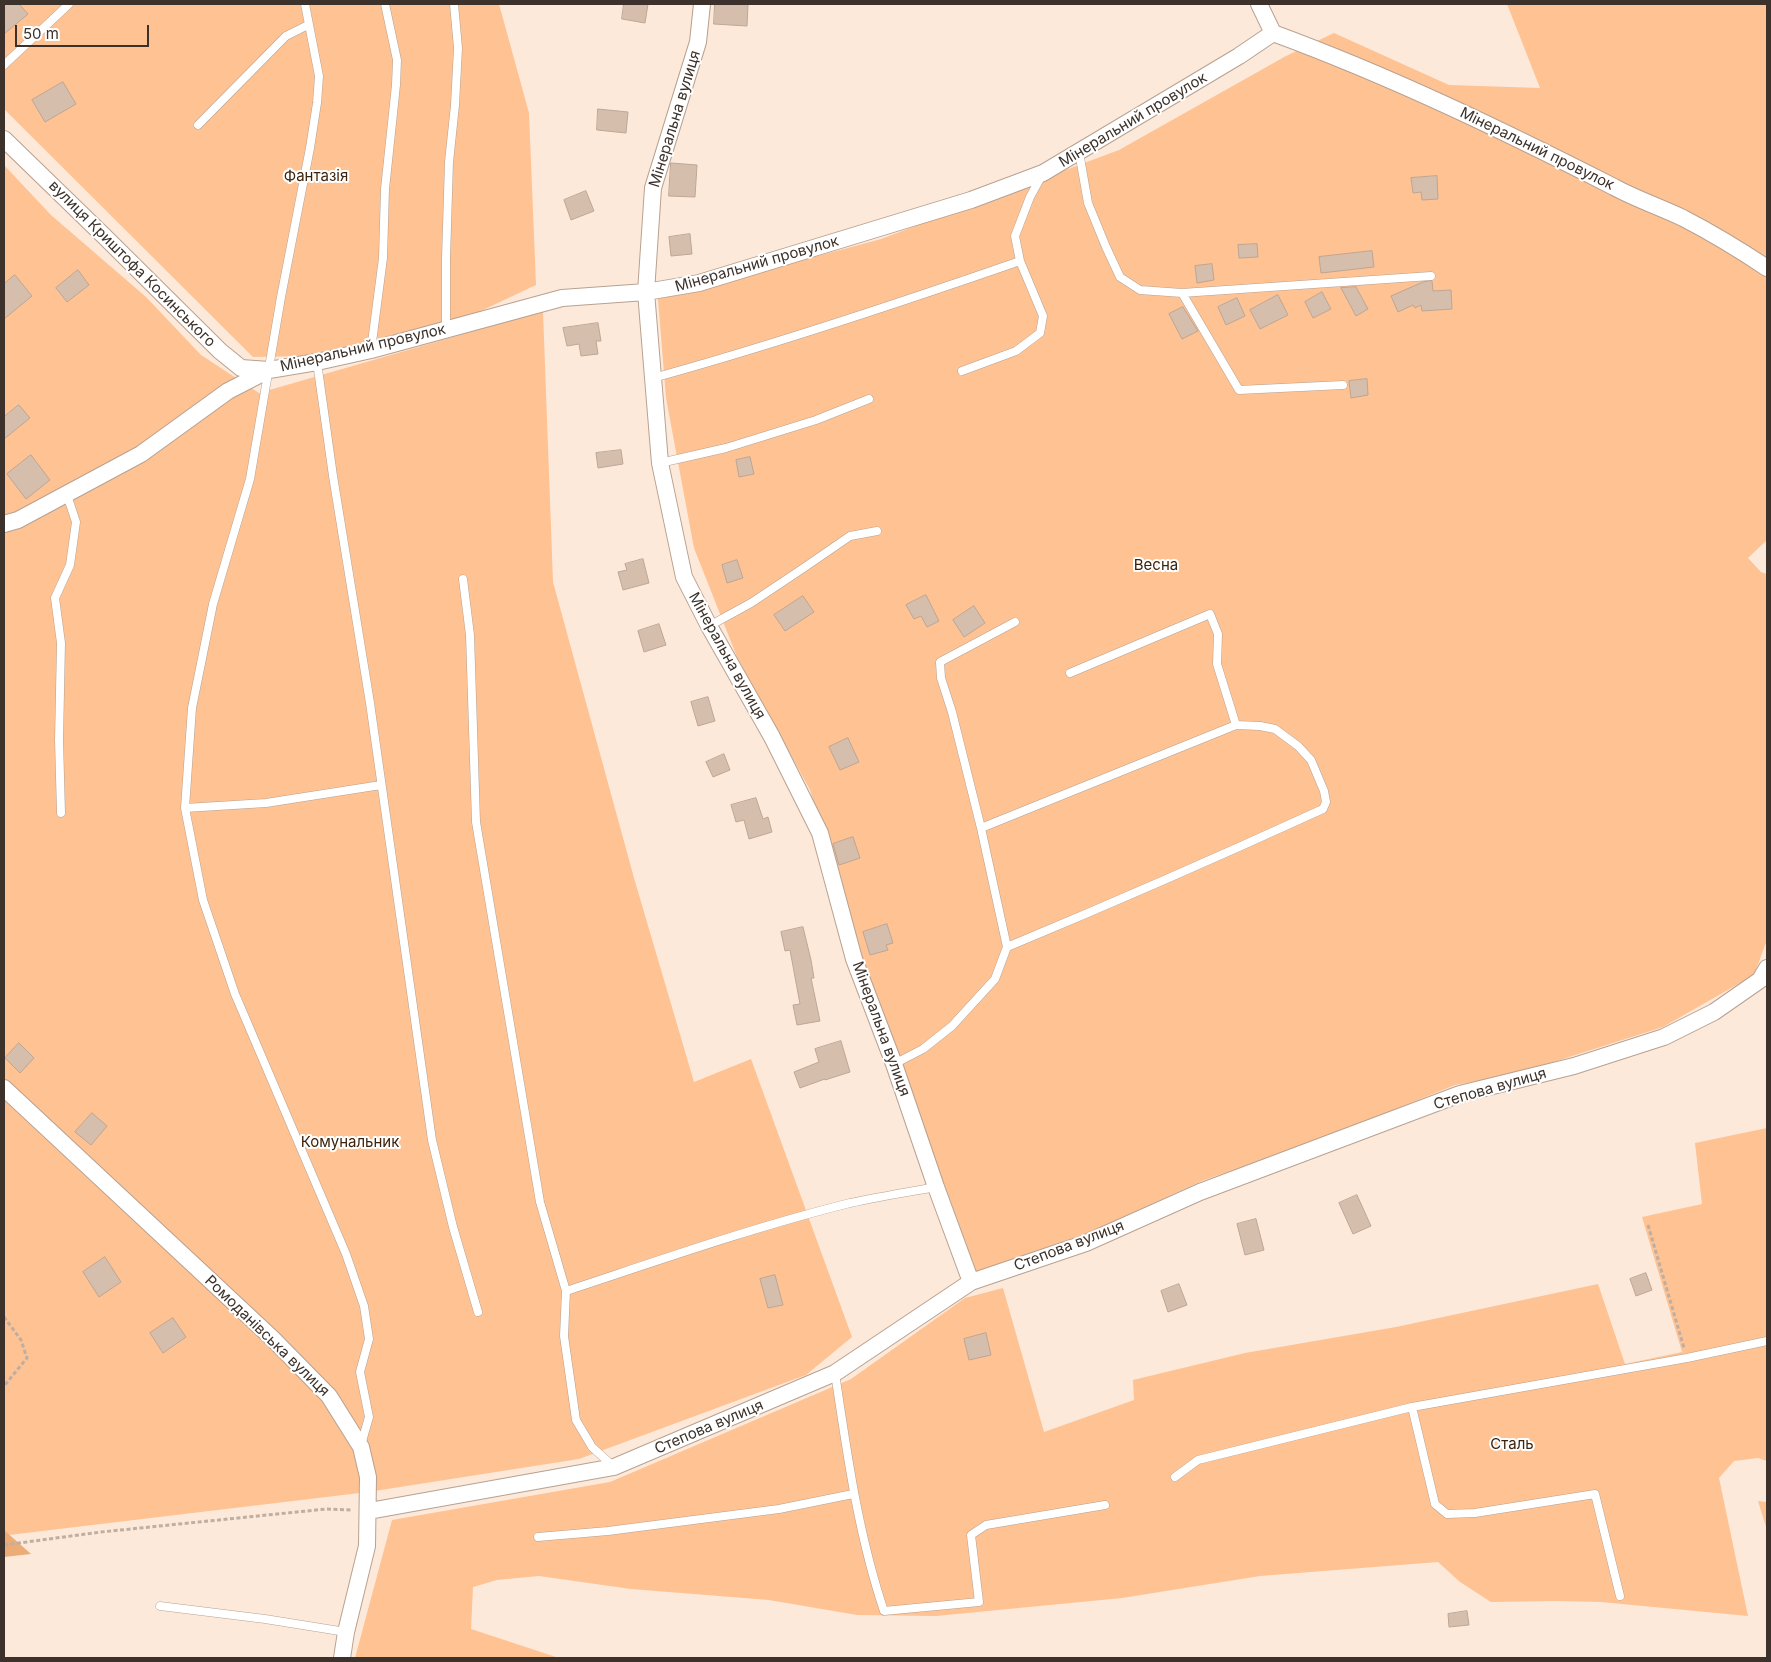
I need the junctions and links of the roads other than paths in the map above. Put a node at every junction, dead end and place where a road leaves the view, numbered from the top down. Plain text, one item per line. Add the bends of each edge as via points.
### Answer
1 (69, 4) edge
2 (305, 4) edge
3 (385, 4) edge
4 (454, 4) edge
5 (702, 4) edge
6 (1259, 4) edge
7 (308, 25) junction
8 (1273, 33) junction
9 (4, 65) edge
10 (198, 125) dead end
11 (4, 139) edge
12 (1079, 152) junction
13 (1043, 173) junction
14 (1020, 261) junction
15 (1767, 268) edge
16 (1431, 276) dead end
17 (646, 292) junction
18 (1182, 293) junction
19 (446, 329) junction
20 (371, 350) junction
21 (317, 362) junction
22 (269, 370) junction
23 (962, 371) dead end
24 (652, 378) junction
25 (1342, 385) dead end
26 (869, 399) dead end
27 (660, 463) junction
28 (67, 495) junction
29 (4, 524) edge
30 (877, 531) dead end
31 (463, 579) dead end
32 (1015, 622) dead end
33 (709, 626) junction
34 (1070, 673) dead end
35 (1236, 726) junction
36 (381, 785) junction
37 (185, 808) junction
38 (61, 813) dead end
39 (980, 828) junction
40 (1007, 947) junction
41 (1765, 976) edge
42 (894, 1064) junction
43 (4, 1088) edge
44 (936, 1187) junction
45 (971, 1282) junction
46 (566, 1291) junction
47 (478, 1312) dead end
48 (1767, 1342) edge
49 (836, 1373) junction
50 (1412, 1407) junction
51 (361, 1446) junction
52 (614, 1467) junction
53 (1175, 1477) dead end
54 (853, 1494) junction
55 (1106, 1505) dead end
56 (368, 1510) junction
57 (538, 1537) dead end
58 (1620, 1596) dead end
59 (160, 1606) dead end
60 (346, 1632) junction
61 (342, 1658) edge

1 - 9 lane
2 - 7 lane
3 - 20 lane via 397,60 396,85 385,189 383,258
4 - 19 lane via 458,48 449,162
5 - 17 street, Мінеральна вулиця via 698,42 653,188
6 - 8 street
7 - 10 lane via 286,36
7 - 22 lane via 318,76 317,103
8 - 12 street, Мінеральний провулок
8 - 15 street, Мінеральний провулок via 1337,56 1463,113 1683,219
11 - 22 street, вулиця Криштофа Косинського via 220,351 241,368
12 - 13 street, Мінеральний провулок
12 - 18 lane via 1088,203 1120,276 1140,290
13 - 14 lane via 1015,236
13 - 17 street, Мінеральний провулок via 971,200 699,283
14 - 23 lane via 1043,316 1040,333 1016,351
14 - 24 lane via 747,352
16 - 18 lane
17 - 19 street, Мінеральний провулок via 562,298
17 - 24 street, Мінеральна вулиця
18 - 25 lane via 1239,390
19 - 20 street, Мінеральний провулок
20 - 21 street, Мінеральний провулок
21 - 22 street, Мінеральний провулок
21 - 36 lane
22 - 28 street, Мінеральний провулок via 228,391 141,454
22 - 37 lane via 250,479 213,604 192,708
24 - 27 street, Мінеральна вулиця
26 - 27 lane via 735,446
27 - 33 street, Мінеральна вулиця via 684,577
28 - 29 street, Мінеральний провулок
28 - 38 lane via 76,522 70,564 55,598 61,643
30 - 33 lane via 850,536
31 - 46 lane via 470,635 476,822 540,1202
32 - 39 lane via 940,662 941,678
33 - 42 street, Мінеральна вулиця via 772,737 820,834 854,959
34 - 35 lane via 1210,614 1218,634 1217,664
35 - 39 lane
35 - 40 lane via 1276,729 1298,746 1311,760 1324,791 1326,802 1323,809
36 - 37 lane via 266,803
36 - 47 lane via 432,1140
37 - 51 lane via 203,900 235,994 346,1254 364,1306 369,1339 360,1372 368,1417
39 - 40 lane
40 - 42 lane via 995,980 952,1026 922,1049
41 - 45 street, Степова вулиця via 1714,1012 1664,1037 1574,1066 1460,1094 1200,1192 1086,1243
42 - 44 street, Мінеральна вулиця
43 - 51 street, Ромоданівська вулиця via 329,1396
44 - 45 street, Мінеральна вулиця
44 - 46 lane via 851,1203 779,1223
45 - 49 street, Степова вулиця
46 - 52 lane via 564,1336 576,1420 592,1446
48 - 50 lane
49 - 52 street, Степова вулиця
49 - 54 lane
50 - 53 lane via 1198,1460
50 - 58 lane via 1435,1504 1447,1514 1475,1513 1595,1494
51 - 56 street, Ромоданівська вулиця via 368,1477
52 - 56 street, Степова вулиця
54 - 55 lane via 884,1611 979,1602 971,1535 986,1526
54 - 57 lane via 779,1509
56 - 60 street, Ромоданівська вулиця via 368,1546
59 - 60 lane
60 - 61 street, Ромоданівська вулиця

